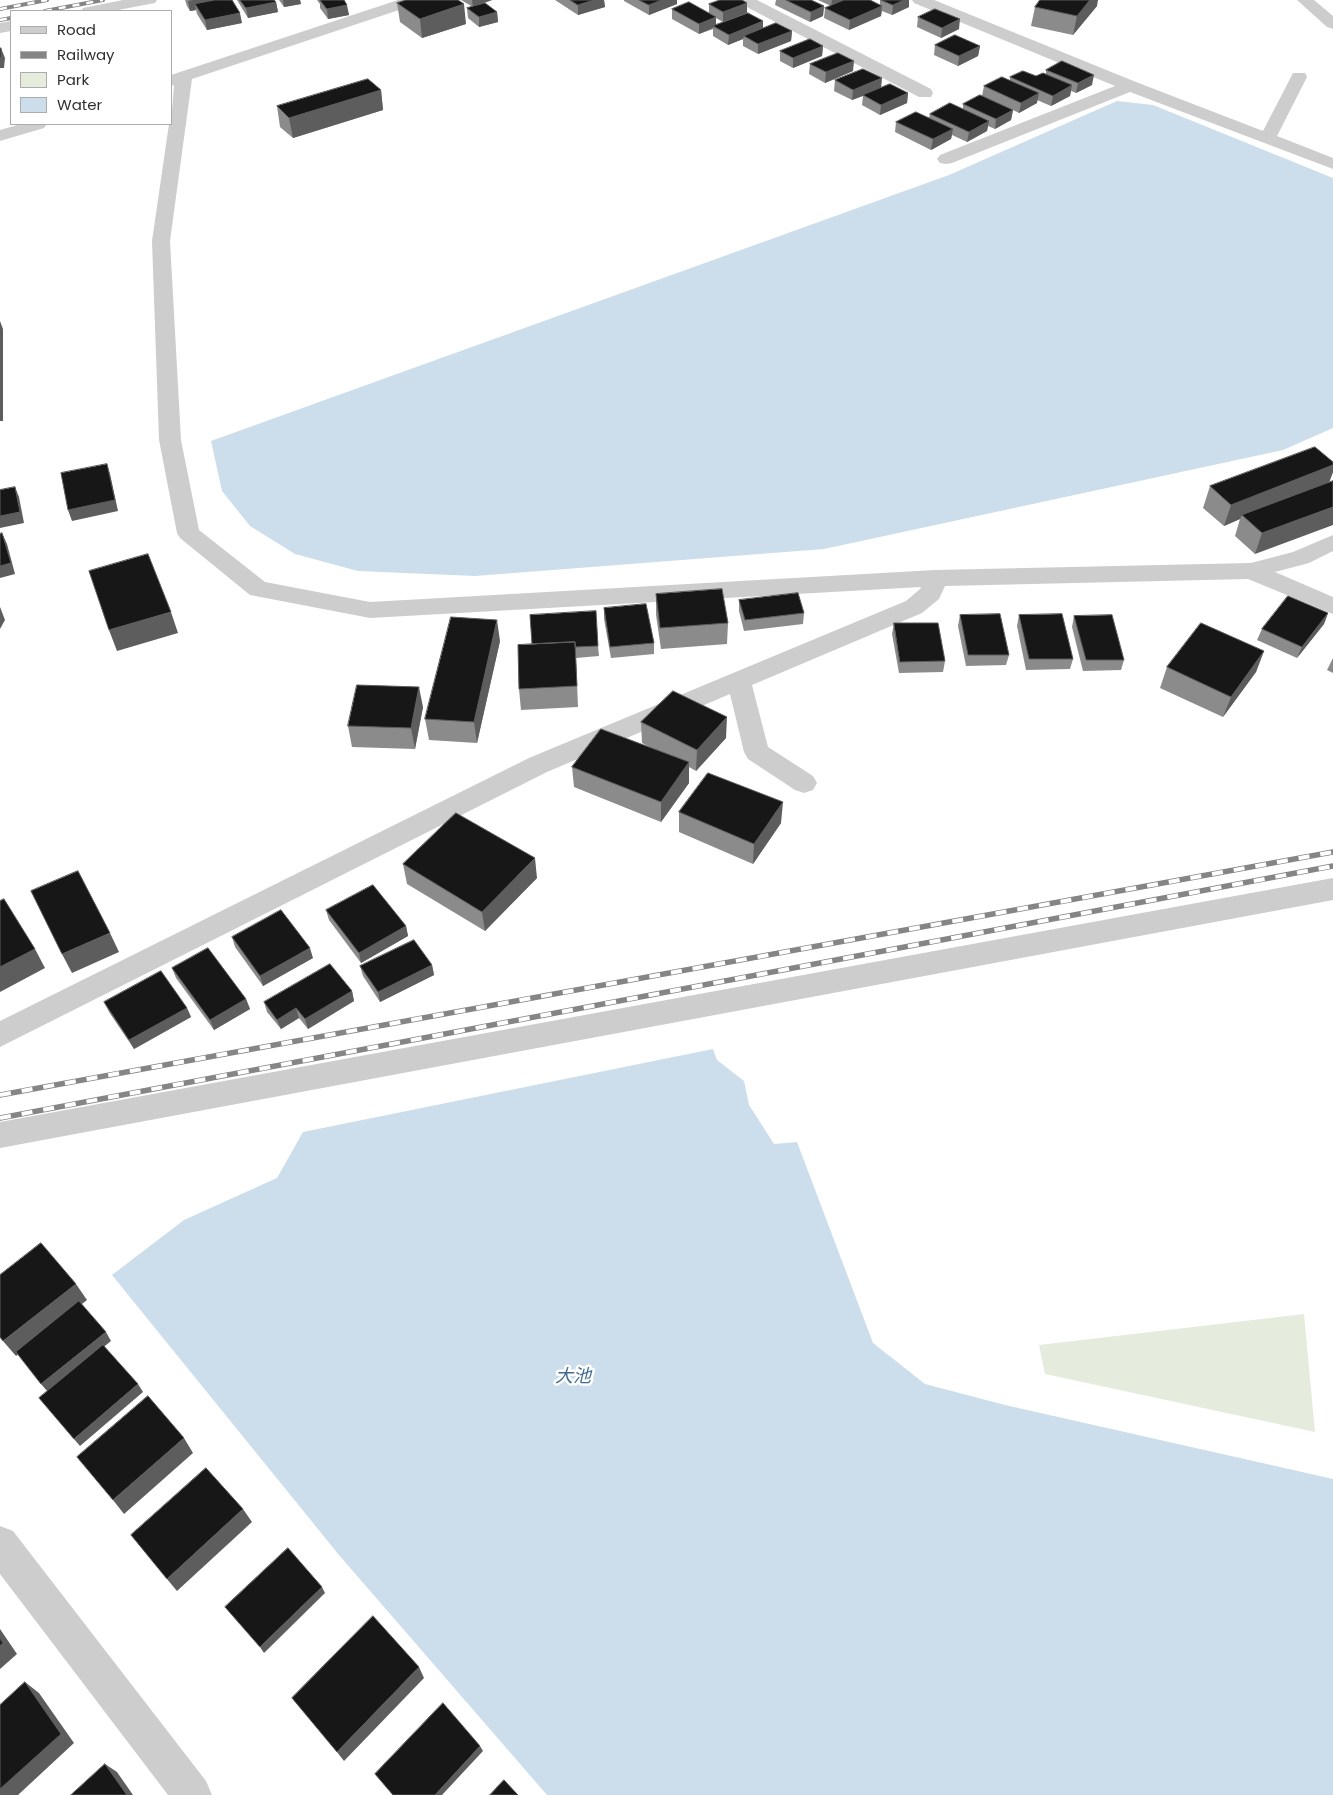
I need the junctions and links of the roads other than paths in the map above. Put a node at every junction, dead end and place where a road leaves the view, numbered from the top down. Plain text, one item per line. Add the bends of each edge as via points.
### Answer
1 (149, 0) edge
2 (414, 0) edge
3 (745, 0) edge
4 (1305, 0) edge
5 (931, 2) edge
6 (95, 10) edge
7 (1333, 24) edge
8 (1299, 77) dead end
9 (178, 79) edge
10 (1130, 86) junction
11 (925, 93) dead end
12 (35, 125) edge
13 (0, 136) edge
14 (1268, 139) junction
15 (946, 159) dead end
16 (1333, 164) edge
17 (1333, 542) edge
18 (1251, 571) junction
19 (936, 578) junction
20 (1333, 606) edge
21 (739, 681) junction
22 (804, 783) dead end
23 (1333, 889) edge
24 (0, 1035) edge
25 (0, 1135) edge
26 (0, 1544) edge
27 (192, 1795) edge

1 - 6 street
2 - 9 street
3 - 11 street
4 - 7 street
5 - 10 street
8 - 14 street
9 - 19 street via 161,241 170,440 188,532 258,589 370,610
10 - 14 street
10 - 15 street
12 - 13 street
14 - 16 street
17 - 18 street via 1301,558
18 - 19 street
18 - 20 street
19 - 21 street via 931,593 914,607
21 - 22 street via 757,752
21 - 24 street via 538,765
23 - 25 street
26 - 27 street

